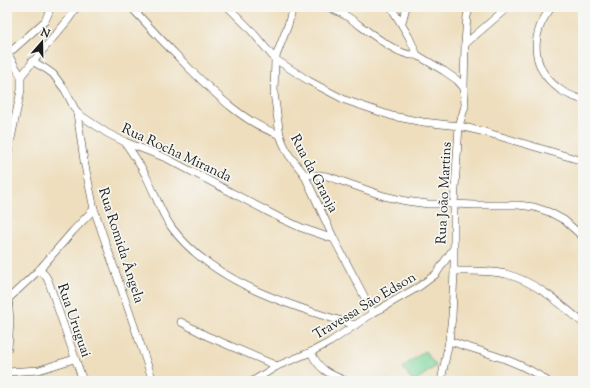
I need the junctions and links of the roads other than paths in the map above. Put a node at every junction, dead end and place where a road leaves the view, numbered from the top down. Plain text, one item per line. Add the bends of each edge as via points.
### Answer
1 (51, 7) edge
2 (77, 7) edge
3 (131, 7) edge
4 (228, 7) edge
5 (293, 7) edge
6 (328, 7) edge
7 (391, 7) edge
8 (406, 7) edge
9 (470, 7) edge
10 (508, 7) edge
11 (552, 7) edge
12 (402, 23) junction
13 (465, 44) junction
14 (7, 53) edge
15 (416, 55) junction
16 (275, 59) junction
17 (32, 61) junction
18 (21, 76) junction
19 (464, 88) junction
20 (583, 100) edge
21 (77, 113) junction
22 (459, 126) junction
23 (280, 135) junction
24 (125, 142) junction
25 (7, 158) edge
26 (583, 161) edge
27 (304, 174) junction
28 (454, 204) junction
29 (94, 209) junction
30 (583, 237) edge
31 (334, 239) junction
32 (453, 249) junction
33 (39, 270) junction
34 (454, 271) junction
35 (7, 299) edge
36 (373, 313) junction
37 (181, 322) dead end
38 (583, 323) edge
39 (355, 325) junction
40 (449, 341) junction
41 (7, 348) edge
42 (311, 352) junction
43 (74, 359) junction
44 (276, 366) junction
45 (7, 372) edge
46 (83, 381) edge
47 (153, 381) edge
48 (253, 381) edge
49 (346, 381) edge
50 (441, 381) edge
51 (547, 381) edge

1 - 14 street via 45,21
2 - 17 street
3 - 23 street via 204,83 230,106 251,122
4 - 16 street via 250,28
5 - 16 street, Rua da Granja
6 - 15 street via 402,53
7 - 12 street
8 - 12 street
9 - 13 street, Rua João Martins
10 - 13 street
11 - 20 street via 540,28 536,41 536,57 548,79 558,88
12 - 15 street
13 - 19 street, Rua João Martins
14 - 18 street
15 - 19 street via 444,71
16 - 22 street via 326,91 362,107 392,116
16 - 23 street, Rua da Granja via 274,93
17 - 18 street
17 - 21 street, Rua Rocha Miranda via 53,74
18 - 25 street via 20,96
19 - 22 street, Rua João Martins via 465,106
21 - 24 street, Rua Rocha Miranda via 106,133
21 - 29 street, Rua Romida Ângela
22 - 26 street
22 - 28 street, Rua João Martins
23 - 27 street, Rua da Granja via 289,155
24 - 31 street, Rua Rocha Miranda via 166,158 302,228
24 - 39 street via 146,175 172,228 204,259 222,272 284,303
27 - 28 street via 327,176 406,201
27 - 31 street, Rua da Granja
28 - 30 street via 534,207 564,220
28 - 32 street, Rua João Martins
29 - 33 street
29 - 47 street, Rua Romida Ângela
31 - 36 street, Rua da Granja
32 - 34 street, Rua João Martins
32 - 36 street, Travessa São Edson via 433,278
33 - 35 street
33 - 43 street, Rua Uruguai via 48,280
34 - 38 street via 493,272 528,282 548,294
34 - 40 street, Rua João Martins
35 - 41 main road
36 - 39 street, Travessa São Edson
37 - 44 street
39 - 42 street, Travessa São Edson
40 - 50 street, Rua João Martins
40 - 51 street via 506,360
42 - 44 street, Travessa São Edson
42 - 49 street via 320,367
43 - 45 street via 39,370
43 - 46 street, Rua Uruguai
44 - 48 street, Travessa São Edson

